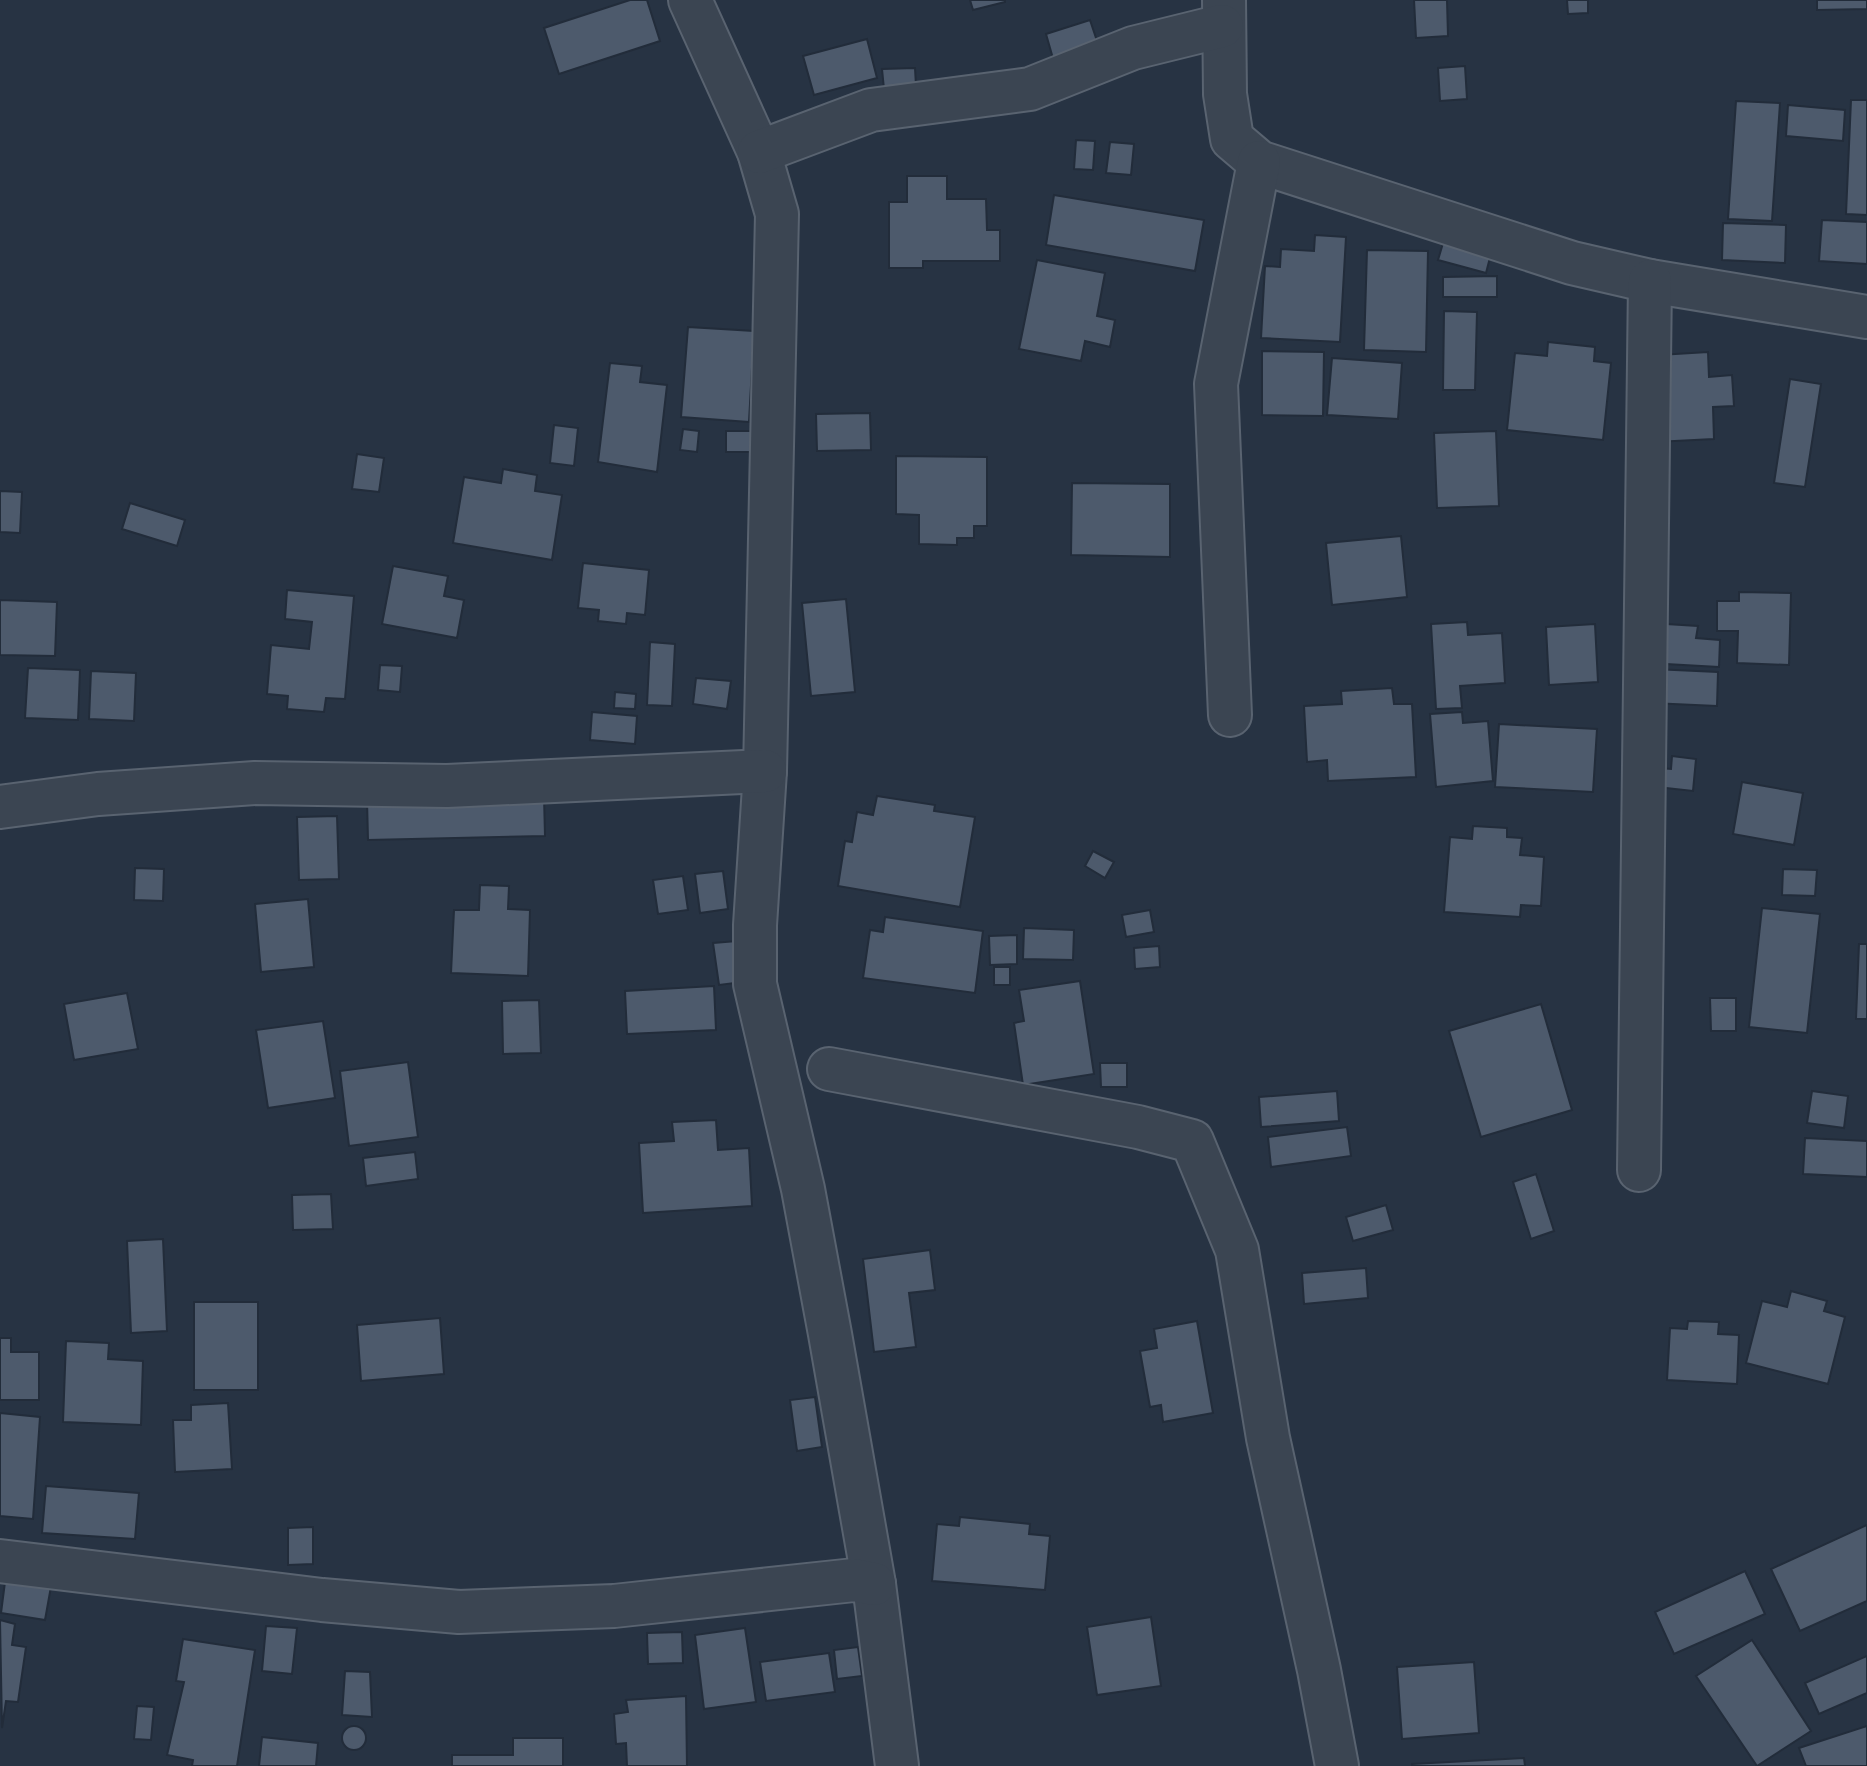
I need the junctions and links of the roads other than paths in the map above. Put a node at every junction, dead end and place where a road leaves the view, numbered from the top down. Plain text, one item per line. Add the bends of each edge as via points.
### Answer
1 (690, 0) edge
2 (1223, 13) edge
3 (759, 152) junction
4 (1259, 162) junction
5 (1650, 281) junction
6 (1867, 317) edge
7 (1230, 715) dead end
8 (765, 771) junction
9 (0, 807) edge
10 (829, 1069) dead end
11 (1639, 1170) dead end
12 (0, 1561) edge
13 (874, 1584) junction
14 (897, 1766) edge
15 (1337, 1766) edge

1 - 3 street
2 - 3 street via 1030,89 871,110
2 - 4 street via 1232,139
3 - 8 street via 777,214
4 - 5 street via 1572,263
4 - 7 street via 1216,384
5 - 6 street
5 - 11 street
8 - 9 street via 447,786 255,783
8 - 13 street via 755,984 803,1189
10 - 15 street via 1192,1141 1237,1250 1268,1438
12 - 13 street via 459,1612 614,1606 854,1580
13 - 14 street

